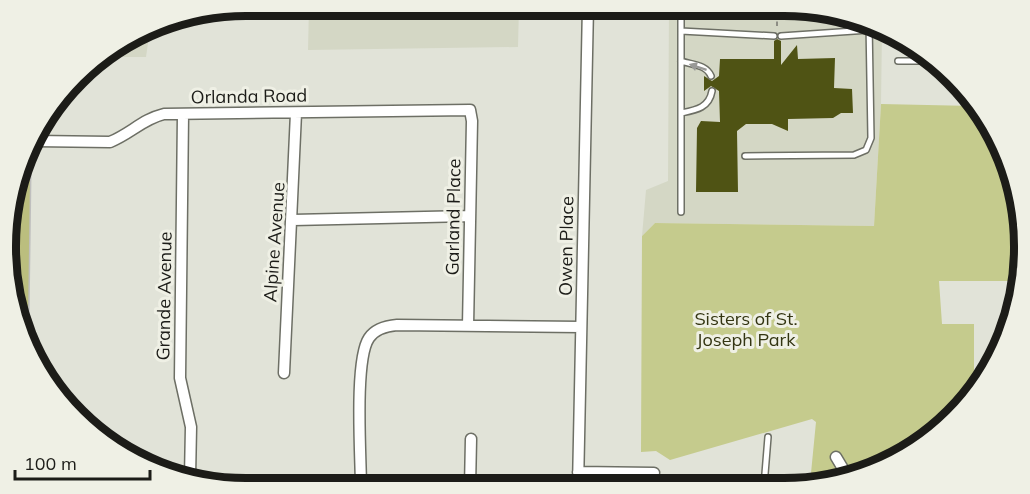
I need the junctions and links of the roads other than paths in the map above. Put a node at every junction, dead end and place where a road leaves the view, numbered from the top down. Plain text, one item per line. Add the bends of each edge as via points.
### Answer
1 (588, 16) edge
2 (681, 16) edge
3 (861, 31) edge
4 (681, 32) junction
5 (869, 33) edge
6 (681, 61) junction
7 (898, 61) dead end
8 (919, 61) edge
9 (711, 76) dead end
10 (711, 91) dead end
11 (470, 110) joint
12 (297, 112) junction
13 (681, 113) junction
14 (183, 114) junction
15 (42, 141) edge
16 (745, 156) dead end
17 (19, 212) edge
18 (681, 212) dead end
19 (469, 216) junction
20 (293, 220) junction
21 (17, 255) edge
22 (468, 326) junction
23 (581, 327) junction
24 (284, 373) dead end
25 (768, 437) dead end
26 (471, 439) dead end
27 (836, 457) dead end
28 (844, 470) edge
29 (190, 471) edge
30 (578, 472) junction
31 (654, 473) joint
32 (360, 478) edge
33 (470, 478) edge
34 (578, 478) edge
35 (657, 478) edge
36 (765, 478) edge

1 - 23 street, Owen Place
2 - 4 lane
3 - 4 lane via 777,36
4 - 6 lane
5 - 16 lane via 872,138 866,150 854,155
9 -> 6 lane via 700,65
6 - 13 lane
7 - 8 lane
10 - 13 lane via 706,104 698,110
11 - 12 street, Orlanda Road
11 - 19 street, Garland Place
12 - 14 street, Orlanda Road
12 - 20 street, Alpine Avenue
13 - 18 lane
14 - 15 street, Orlanda Road via 151,117 110,142
14 - 29 street, Grande Avenue via 180,378 190,427
17 - 21 main road
19 - 20 street
19 - 22 street, Garland Place
20 - 24 street, Alpine Avenue
22 - 23 street
22 - 32 street via 387,326 368,339 361,371
23 - 30 street, Owen Place
25 - 36 lane
26 - 33 street
27 - 28 street
30 - 31 street
30 - 34 street, Owen Place
31 - 35 lane

